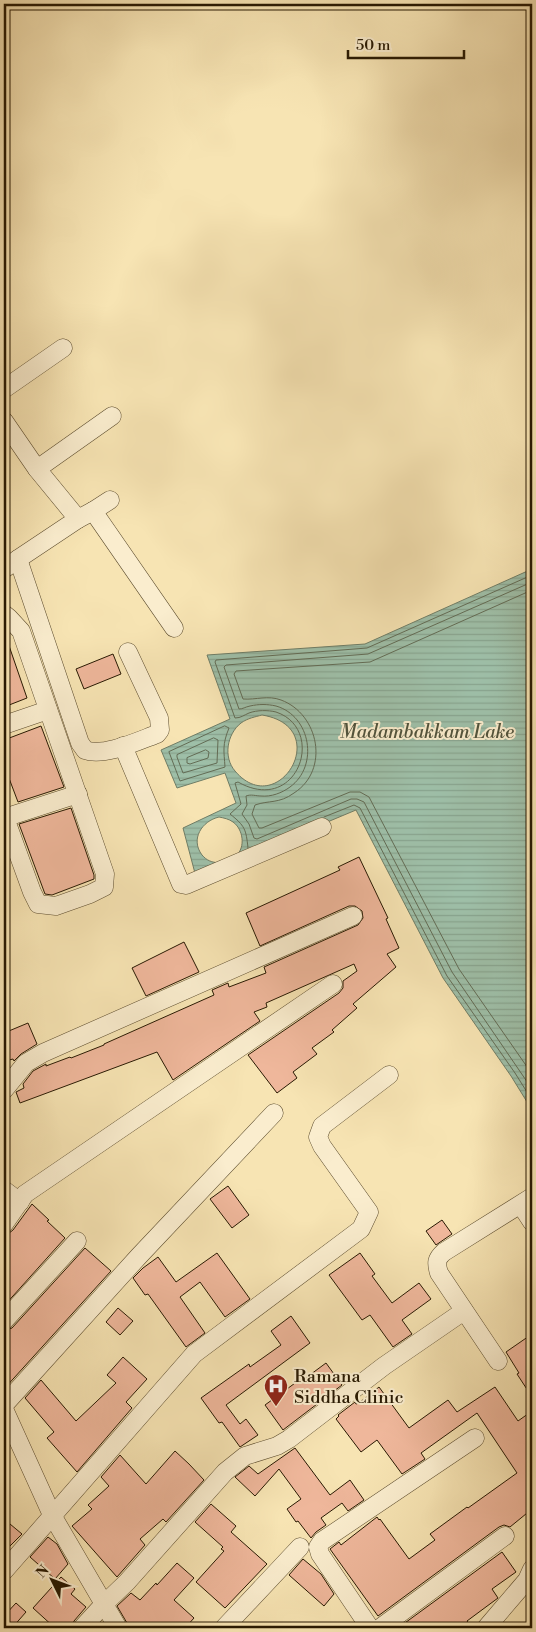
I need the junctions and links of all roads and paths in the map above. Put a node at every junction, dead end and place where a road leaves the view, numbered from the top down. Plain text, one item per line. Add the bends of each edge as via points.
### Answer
1 (63, 348) dead end
2 (4, 389) edge
3 (112, 416) dead end
4 (4, 421) edge
5 (37, 469) junction
6 (110, 500) dead end
7 (86, 515) junction
8 (18, 559) junction
9 (4, 569) edge
10 (4, 614) edge
11 (174, 628) dead end
12 (128, 652) dead end
13 (48, 710) junction
14 (4, 725) edge
15 (123, 746) junction
16 (78, 794) junction
17 (4, 817) edge
18 (322, 828) dead end
19 (354, 916) dead end
20 (333, 984) dead end
21 (389, 1075) dead end
22 (4, 1090) edge
23 (274, 1113) dead end
24 (4, 1190) edge
25 (527, 1201) edge
26 (20, 1202) junction
27 (532, 1222) edge
28 (4, 1224) edge
29 (77, 1242) dead end
30 (464, 1311) junction
31 (4, 1321) edge
32 (498, 1361) dead end
33 (4, 1404) edge
34 (4, 1409) edge
35 (475, 1438) dead end
36 (52, 1515) junction
37 (505, 1536) dead end
38 (300, 1547) dead end
39 (532, 1569) edge
40 (4, 1571) edge
41 (104, 1604) junction
42 (368, 1626) edge
43 (82, 1628) edge
44 (118, 1628) edge
45 (224, 1628) edge
46 (486, 1628) edge

1 - 2 street
3 - 5 street
4 - 5 street
5 - 7 street
6 - 7 street
7 - 8 street
7 - 11 street
8 - 9 street
8 - 15 street via 80,743 84,750 92,753
10 - 13 street via 21,632
12 - 15 street via 159,718 160,730
13 - 14 street
13 - 16 street
15 - 18 street via 181,884 186,885
16 - 17 street
16 - 17 street via 105,874 104,887 56,906 38,904
19 - 22 street via 43,1053 26,1064
20 - 26 street via 25,1194
21 - 36 street via 322,1126 318,1137 369,1212 362,1229 194,1354
23 - 33 street
24 - 26 street
25 - 27 street
25 - 30 street via 438,1257 439,1273
26 - 28 street
29 - 31 street
30 - 32 street
30 - 41 street via 384,1366 289,1439 245,1456 225,1472
34 - 36 street
35 - 42 street via 322,1541 318,1547
36 - 40 street
36 - 41 street
37 - 42 street
38 - 45 street
39 - 46 street via 527,1580
41 - 43 street
41 - 44 street

